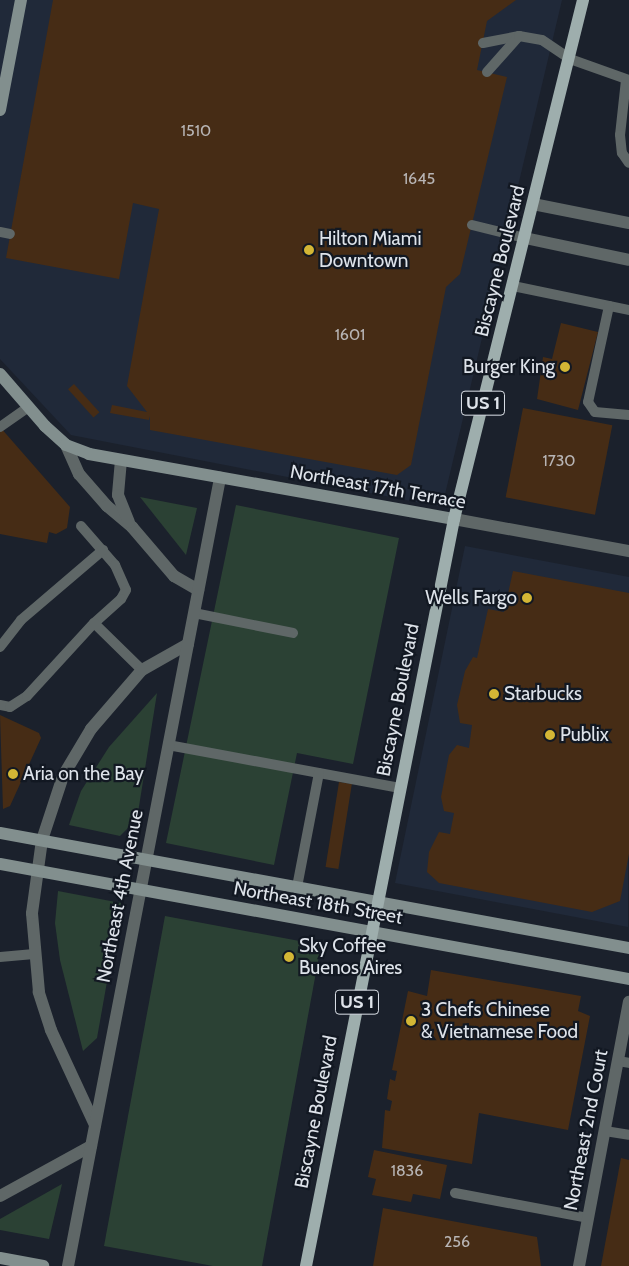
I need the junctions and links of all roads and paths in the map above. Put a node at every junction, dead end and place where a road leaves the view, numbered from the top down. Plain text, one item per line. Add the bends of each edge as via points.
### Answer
1 (21, 0) edge
2 (583, 0) edge
3 (519, 36) junction
4 (482, 43) dead end
5 (570, 59) junction
6 (487, 72) dead end
7 (627, 80) edge
8 (626, 106) edge
9 (0, 110) edge
10 (629, 163) edge
11 (533, 204) junction
12 (629, 223) edge
13 (472, 225) dead end
14 (525, 238) junction
15 (629, 260) edge
16 (512, 286) junction
17 (609, 306) junction
18 (629, 310) edge
19 (0, 374) edge
20 (29, 407) junction
21 (629, 415) edge
22 (0, 427) edge
23 (66, 444) junction
24 (121, 460) junction
25 (220, 478) junction
26 (454, 519) junction
27 (81, 526) dead end
28 (132, 527) junction
29 (103, 550) junction
30 (629, 551) edge
31 (198, 590) junction
32 (194, 614) junction
33 (94, 623) junction
34 (292, 633) dead end
35 (188, 644) junction
36 (0, 647) edge
37 (142, 670) junction
38 (0, 706) edge
39 (168, 744) junction
40 (319, 773) junction
41 (400, 788) junction
42 (0, 833) edge
43 (42, 840) junction
44 (146, 860) junction
45 (0, 864) edge
46 (37, 870) junction
47 (297, 887) junction
48 (140, 889) junction
49 (377, 902) junction
50 (371, 932) junction
51 (629, 948) edge
52 (34, 954) junction
53 (0, 957) edge
54 (629, 979) edge
55 (629, 1002) edge
56 (623, 1062) edge
57 (95, 1125) junction
58 (605, 1130) junction
59 (629, 1135) edge
60 (91, 1146) junction
61 (455, 1193) dead end
62 (0, 1196) edge
63 (588, 1218) junction
64 (0, 1258) edge
65 (26, 1264) edge
66 (43, 1266) edge
67 (68, 1266) edge
68 (306, 1266) edge
69 (579, 1266) edge

1 - 9 street
2 - 5 main road, Biscayne Boulevard / US 1
3 - 4 lane
3 - 5 lane via 542,40
3 - 6 lane
5 - 7 lane
5 - 11 main road, Biscayne Boulevard / US 1
7 - 8 lane
8 - 10 lane via 622,153
11 - 12 street
11 - 14 main road, Biscayne Boulevard / US 1
13 - 14 lane
14 - 15 street
14 - 16 main road, Biscayne Boulevard / US 1
16 - 17 lane
16 - 26 main road, Biscayne Boulevard / US 1
17 - 18 lane
17 - 21 lane via 588,402 595,412
19 - 20 street, Northeast 17th Terrace
20 - 22 lane
20 - 23 street, Northeast 17th Terrace
23 - 24 street, Northeast 17th Terrace
23 - 28 street, Northeast 17th Terrace via 79,474
24 - 25 street, Northeast 17th Terrace
24 - 28 street, Northeast 17th Terrace via 118,496
25 - 26 street, Northeast 17th Terrace
25 - 31 street, Northeast 4th Avenue
26 - 30 street, Northeast 17th Terrace
26 - 41 main road, Biscayne Boulevard / US 1
27 - 29 lane
28 - 31 street, Northeast 17th Terrace via 174,576
29 - 33 lane via 124,578 126,590 121,599
29 - 36 lane via 21,620
31 - 32 street, Northeast 4th Avenue
32 - 34 lane
32 - 35 street, Northeast 4th Avenue
33 - 37 lane
33 - 38 lane via 27,696 10,707
35 - 37 street
35 - 39 street, Northeast 4th Avenue
37 - 43 street via 112,702 72,760 48,814
39 - 40 lane
39 - 44 street, Northeast 4th Avenue
40 - 41 lane
40 - 47 lane
41 - 49 main road, Biscayne Boulevard / US 1
42 - 43 street, Northeast 18th Street
43 - 44 street, Northeast 18th Street
43 - 46 street
44 - 47 street, Northeast 18th Street
44 - 48 street, Northeast 4th Avenue
45 - 46 street, Northeast 18th Street
46 - 48 street, Northeast 18th Street
46 - 52 street via 32,913
47 - 49 street, Northeast 18th Street
48 - 50 street, Northeast 18th Street
48 - 57 street, Northeast 4th Avenue
49 - 50 main road, Biscayne Boulevard / US 1
49 - 51 street, Northeast 18th Street
50 - 54 street, Northeast 18th Street
50 - 68 main road, Biscayne Boulevard / US 1
52 - 53 lane
52 - 57 street via 39,992 51,1030
55 - 56 street, Northeast 2nd Court
56 - 58 street, Northeast 2nd Court
57 - 60 street, Northeast 4th Avenue
58 - 59 lane
58 - 63 street, Northeast 2nd Court
60 - 62 street
60 - 67 street, Northeast 4th Avenue
61 - 63 lane
63 - 69 street, Northeast 2nd Court
64 - 65 street
65 - 66 street

